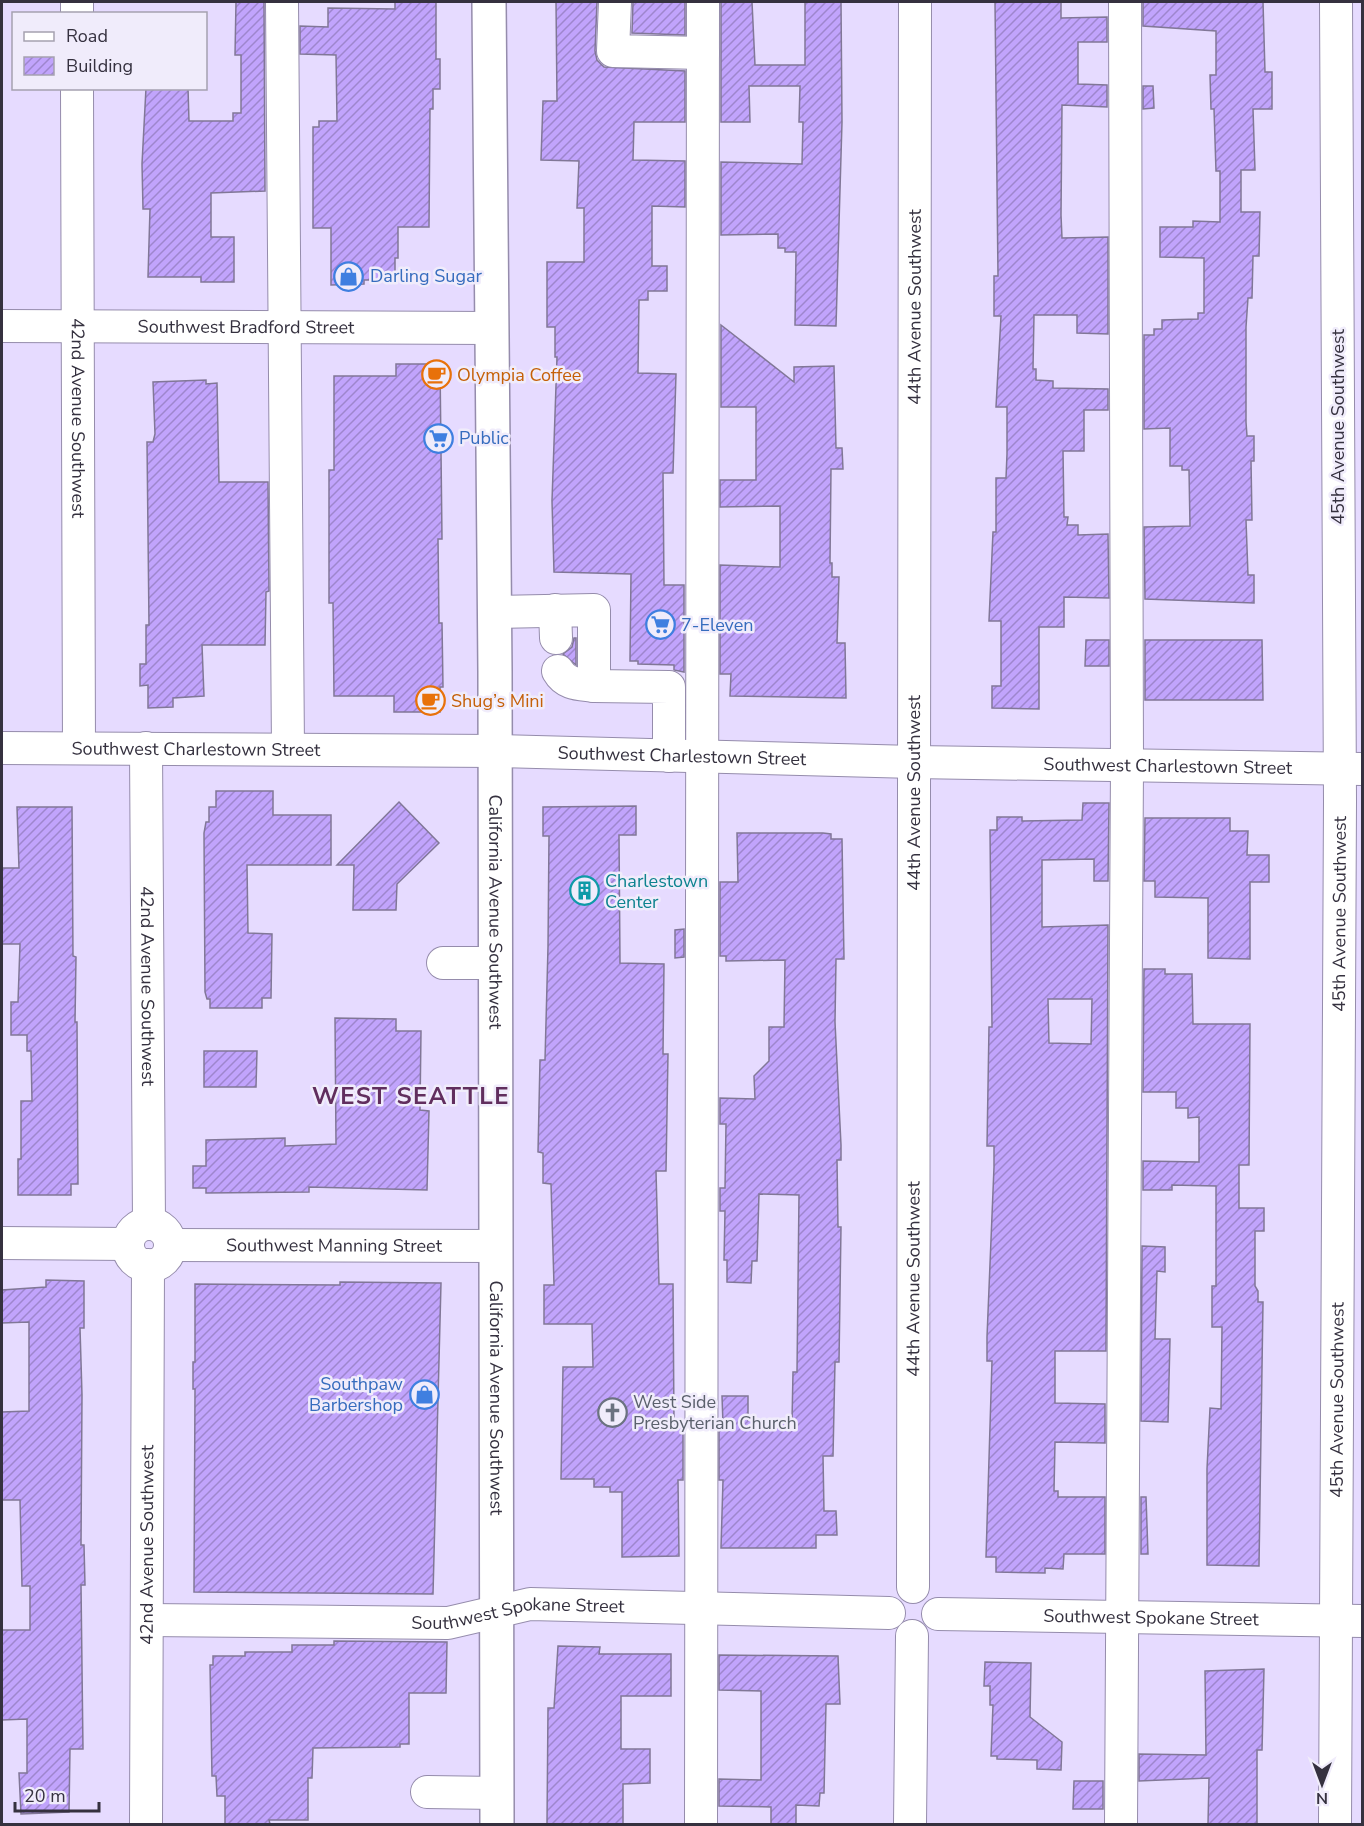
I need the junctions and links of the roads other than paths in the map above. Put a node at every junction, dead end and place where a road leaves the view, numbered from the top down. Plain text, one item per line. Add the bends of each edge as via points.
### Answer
1 (282, 2) edge
2 (489, 2) edge
3 (615, 2) edge
4 (703, 2) edge
5 (915, 2) edge
6 (1125, 2) edge
7 (1336, 2) edge
8 (703, 53) junction
9 (77, 90) edge
10 (2, 326) edge
11 (78, 326) junction
12 (286, 327) junction
13 (492, 328) junction
14 (494, 612) junction
15 (558, 671) dead end
16 (594, 686) junction
17 (2, 748) edge
18 (79, 748) junction
19 (146, 748) junction
20 (288, 749) junction
21 (495, 751) junction
22 (669, 756) junction
23 (704, 756) junction
24 (914, 762) junction
25 (1127, 765) junction
26 (1351, 769) edge
27 (443, 963) dead end
28 (495, 963) junction
29 (2, 1243) edge
30 (149, 1245) junction
31 (496, 1246) junction
32 (913, 1587) junction
33 (703, 1608) junction
34 (496, 1611) junction
35 (889, 1613) junction
36 (938, 1614) junction
37 (1123, 1617) junction
38 (147, 1620) junction
39 (1350, 1620) edge
40 (912, 1636) junction
41 (428, 1792) dead end
42 (497, 1809) edge
43 (146, 1824) edge
44 (701, 1824) edge
45 (910, 1824) edge
46 (1121, 1824) edge
47 (1335, 1824) edge

1 - 12 street
2 - 13 main road, California Avenue Southwest
3 - 8 street via 614,51
4 - 8 street
5 - 24 street, 44th Avenue Southwest
6 - 25 street
7 - 26 street, 45th Avenue Southwest
8 - 23 street
9 - 11 street, 42nd Avenue Southwest
10 - 11 street, Southwest Bradford Street
11 - 12 street, Southwest Bradford Street
11 - 18 street, 42nd Avenue Southwest
12 - 13 street, Southwest Bradford Street
12 - 20 street
13 - 14 main road, California Avenue Southwest
14 - 16 street via 556,624 594,610
14 - 21 main road, California Avenue Southwest
15 - 16 street via 573,684
16 - 22 street via 669,687
17 - 18 street, Southwest Charlestown Street
18 - 19 street, Southwest Charlestown Street
19 - 20 street, Southwest Charlestown Street
19 - 30 street, 42nd Avenue Southwest
20 - 21 street, Southwest Charlestown Street
21 - 22 street, Southwest Charlestown Street
21 - 28 main road, California Avenue Southwest
22 - 23 street, Southwest Charlestown Street
23 - 24 street, Southwest Charlestown Street
23 - 33 street
24 - 25 street, Southwest Charlestown Street
24 - 32 street, 44th Avenue Southwest
25 - 26 street, Southwest Charlestown Street
25 - 37 street
26 - 39 street, 45th Avenue Southwest
27 - 28 street
28 - 31 main road, California Avenue Southwest
29 - 30 street, Southwest Manning Street
30 - 31 street, Southwest Manning Street
30 - 38 street, 42nd Avenue Southwest
31 - 34 main road, California Avenue Southwest
32 - 35 street via 895,1594
32 - 36 street via 931,1593
33 - 34 street, Southwest Spokane Street via 530,1604
33 - 35 street, Southwest Spokane Street
33 - 44 street
34 - 38 street, Southwest Spokane Street via 448,1623
34 - 42 main road, California Avenue Southwest
35 - 40 street via 894,1626
36 - 37 street, Southwest Spokane Street
36 - 40 street via 925,1634
37 - 39 street, Southwest Spokane Street
37 - 46 street
38 - 43 street, 42nd Avenue Southwest
39 - 47 street, 45th Avenue Southwest
40 - 45 street
41 - 42 street

